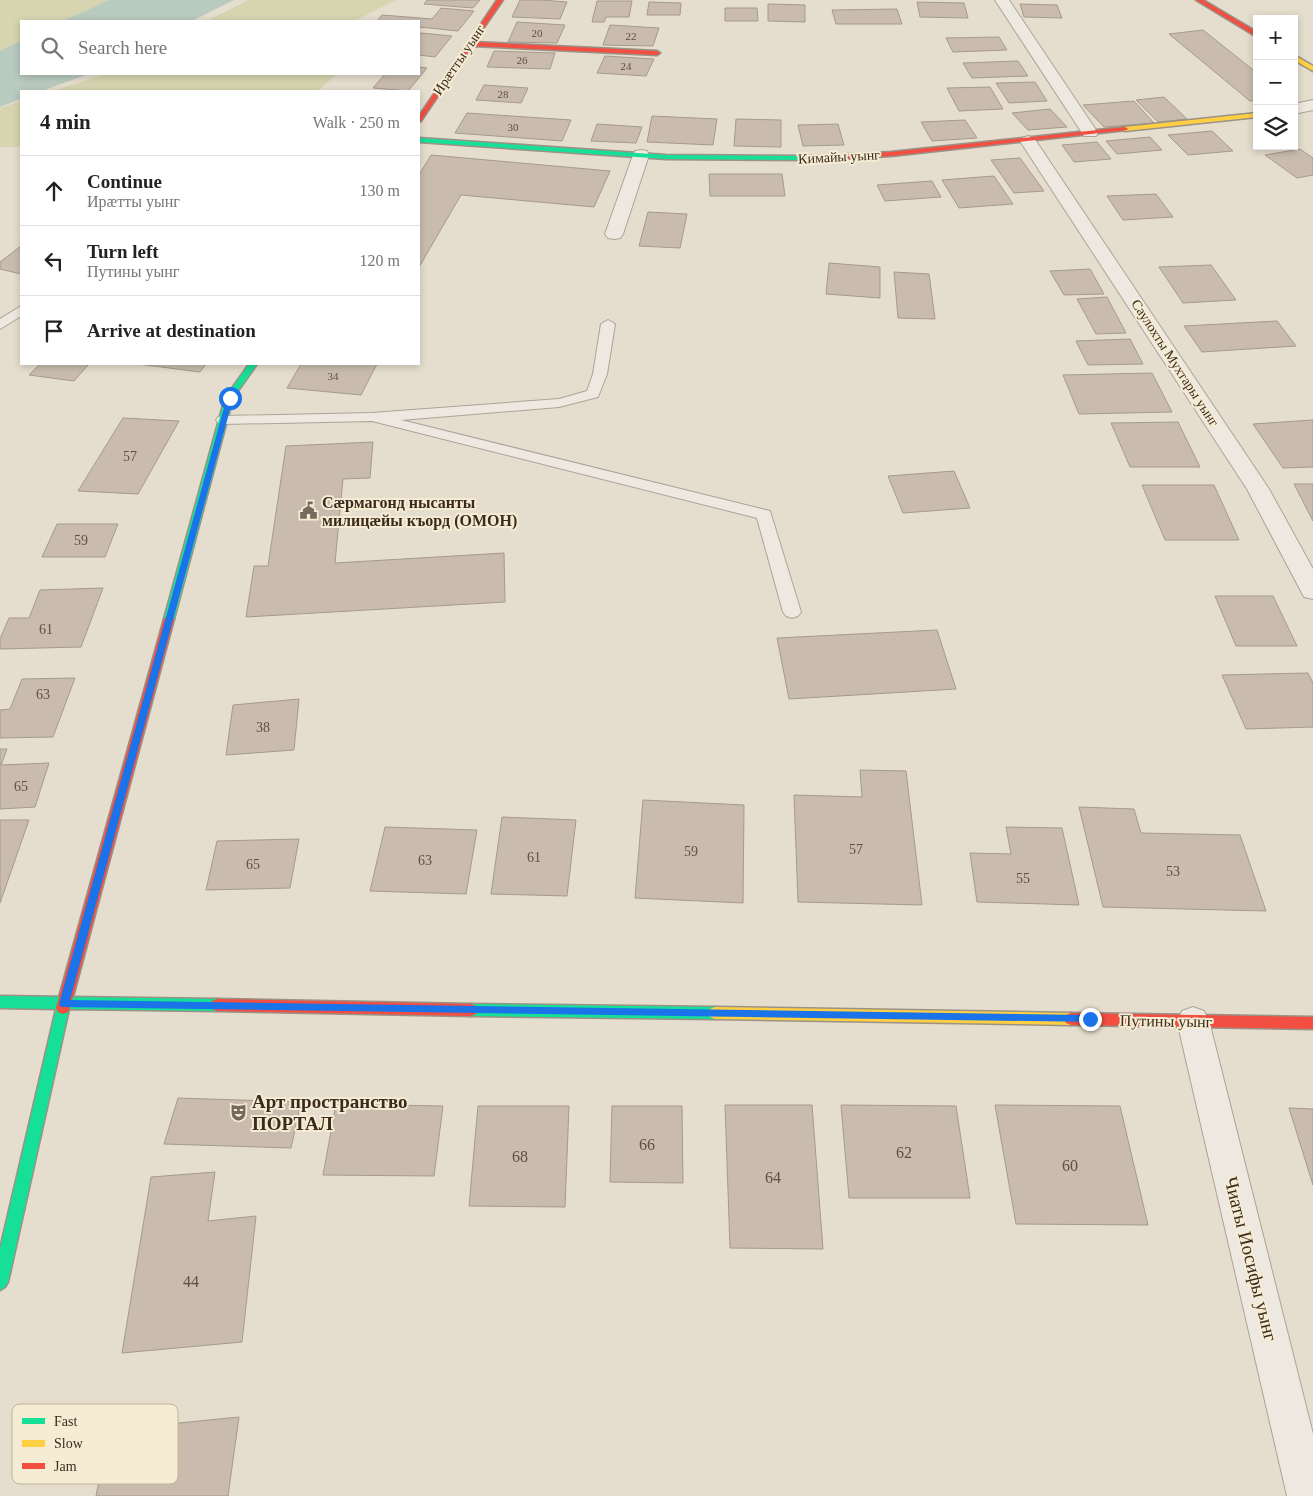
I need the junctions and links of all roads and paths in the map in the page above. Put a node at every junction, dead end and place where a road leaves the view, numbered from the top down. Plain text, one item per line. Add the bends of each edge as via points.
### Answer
1 (500, 0) edge
2 (1002, 0) edge
3 (1200, 0) edge
4 (1253, 33) edge
5 (470, 44) junction
6 (657, 53) dead end
7 (1298, 60) edge
8 (1313, 69) edge
9 (1313, 105) edge
10 (1298, 107) edge
11 (1253, 115) edge
12 (420, 119) edge
13 (1090, 133) junction
14 (420, 140) edge
15 (1028, 141) junction
16 (641, 155) junction
17 (614, 234) dead end
18 (20, 311) edge
19 (608, 324) dead end
20 (0, 325) edge
21 (252, 365) edge
22 (372, 417) junction
23 (223, 420) junction
24 (1313, 591) edge
25 (792, 612) dead end
26 (0, 1002) edge
27 (64, 1004) junction
28 (1193, 1021) junction
29 (1313, 1023) edge
30 (0, 1282) edge
31 (1308, 1496) edge

1 - 5 street, Ирæтты уынг
2 - 13 street
3 - 4 street
5 - 6 street
5 - 12 street, Ирæтты уынг
7 - 8 street
9 - 10 street
11 - 13 street, Кимайы уынг
13 - 15 street, Кимайы уынг
14 - 16 street, Кимайы уынг
15 - 16 street, Кимайы уынг via 891,154 801,158
15 - 24 street, Саулохты Мухтары уынг via 1258,489
16 - 17 street
18 - 20 lane
19 - 22 lane via 600,374 593,394 559,403
21 - 23 street via 230,398
22 - 23 lane
22 - 25 lane via 764,515
23 - 27 street
26 - 27 street, Путины уынг
27 - 28 street, Путины уынг
27 - 30 street
28 - 29 street, Путины уынг
28 - 31 street, Чиаты Иосифы уынг

